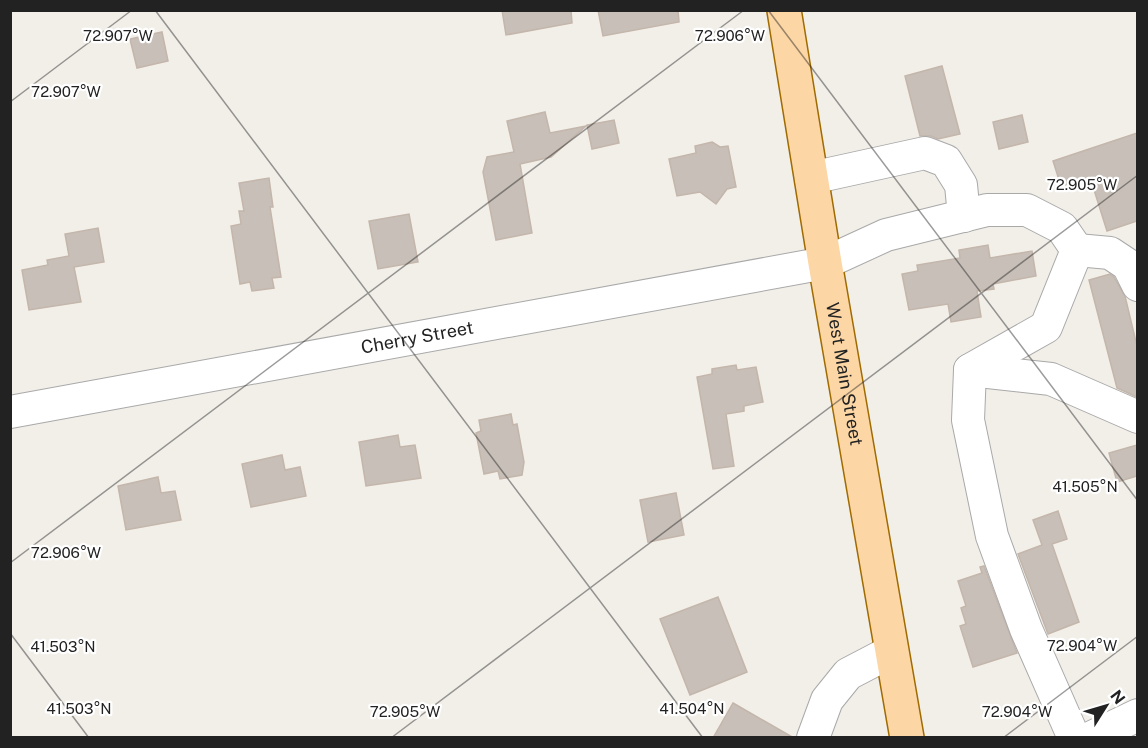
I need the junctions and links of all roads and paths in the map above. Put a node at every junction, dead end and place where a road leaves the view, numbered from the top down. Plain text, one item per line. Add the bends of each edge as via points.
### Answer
1 (784, 10) edge
2 (812, 178) junction
3 (964, 216) junction
4 (1077, 250) junction
5 (825, 262) junction
6 (1137, 285) edge
7 (970, 370) junction
8 (10, 412) edge
9 (1137, 417) edge
10 (892, 651) junction
11 (1137, 716) edge
12 (813, 738) edge
13 (907, 738) edge
14 (1074, 738) edge
15 (1090, 738) edge

1 - 2 main road, West Main Street
2 - 3 street via 925,153 946,161 961,185
2 - 5 main road, West Main Street
3 - 4 street, Cherry Street via 987,210 1027,210 1062,228
3 - 5 street, Cherry Street via 886,235
4 - 6 street via 1110,253 1128,265
4 - 7 street via 1046,327
5 - 8 street, Cherry Street
5 - 10 main road, West Main Street
7 - 9 street via 1051,379
7 - 14 street via 968,420 992,536 1026,629
10 - 12 street via 848,674 827,699
10 - 13 main road, West Main Street
11 - 15 street

